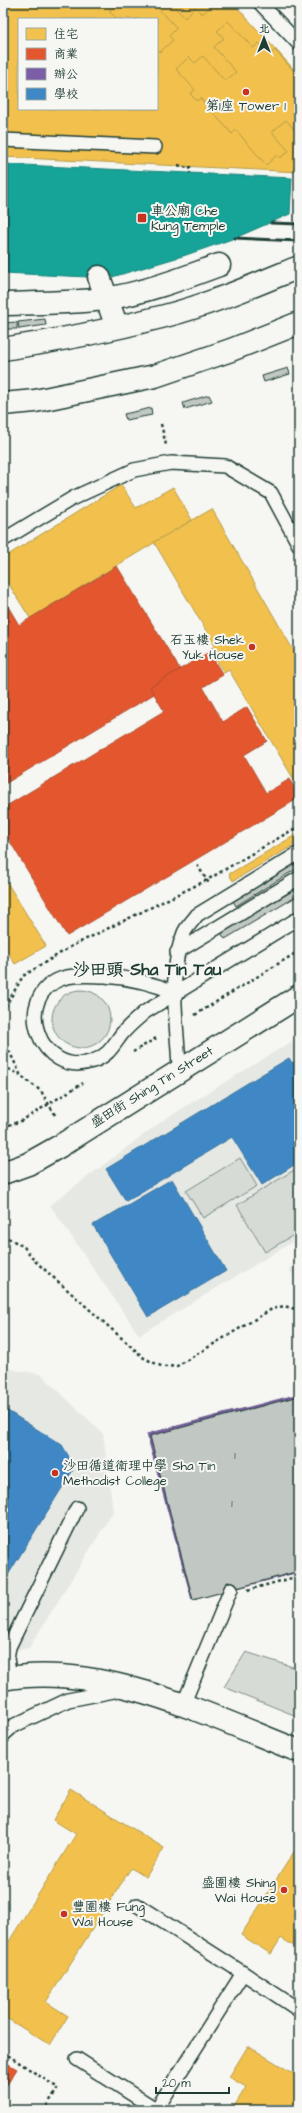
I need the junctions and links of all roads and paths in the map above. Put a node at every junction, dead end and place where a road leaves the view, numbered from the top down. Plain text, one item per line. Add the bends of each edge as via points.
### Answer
1 (260, 3) edge
2 (297, 4) edge
3 (299, 8) edge
4 (299, 44) edge
5 (3, 140) edge
6 (155, 147) dead end
7 (178, 165) dead end
8 (190, 173) dead end
9 (219, 265) dead end
10 (299, 267) edge
11 (99, 277) dead end
12 (106, 298) junction
13 (3, 304) edge
14 (299, 322) edge
15 (116, 327) junction
16 (3, 349) edge
17 (3, 404) edge
18 (3, 540) edge
19 (299, 545) edge
20 (299, 826) edge
21 (299, 853) edge
22 (196, 865) dead end
23 (299, 878) edge
24 (207, 880) junction
25 (220, 901) junction
26 (299, 918) edge
27 (299, 951) edge
28 (178, 952) junction
29 (176, 993) junction
30 (299, 996) edge
31 (177, 1026) junction
32 (130, 1054) dead end
33 (3, 1066) edge
34 (179, 1070) junction
35 (21, 1076) junction
36 (89, 1079) dead end
37 (48, 1104) junction
38 (55, 1115) dead end
39 (3, 1127) edge
40 (3, 1173) edge
41 (3, 1235) edge
42 (299, 1310) edge
43 (76, 1508) dead end
44 (299, 1576) edge
45 (230, 1592) joint
46 (6, 1678) edge
47 (129, 1688) junction
48 (183, 1705) junction
49 (3, 1735) edge
50 (299, 1751) edge
51 (137, 1905) dead end
52 (243, 1973) junction
53 (299, 2010) edge
54 (3, 2052) edge
55 (76, 2059) dead end
56 (44, 2110) edge
57 (156, 2110) edge

1 - 4 lane
2 - 3 path
5 - 6 lane
7 - 8 path via 190,167
9 - 12 street via 179,280
10 - 15 street via 236,293 165,316
11 - 12 street
12 - 13 street
12 - 15 street
14 - 17 street via 231,350 155,376 35,401
15 - 16 street
18 - 19 lane via 73,498 134,470 172,463 225,466 271,493
20 - 24 path
21 - 25 lane
22 - 24 path
23 - 28 lane
24 - 25 path
24 - 35 path via 72,946 23,976 4,1009 4,1040
25 - 28 lane via 197,915 185,931
26 - 29 lane
27 - 31 path
28 - 29 lane via 175,972
29 - 29 lane via 156,984 134,980 72,976 57,981 44,992 35,1011 36,1030 44,1046 56,1057 67,1062 92,1062 114,1047 130,1025 145,1012
29 - 31 lane
30 - 34 street, 盛田街 Shing Tin Street
31 - 32 path
31 - 34 lane
33 - 35 path
34 - 40 street, 盛田街 Shing Tin Street via 60,1146 28,1164
35 - 37 path via 41,1091
36 - 37 path
37 - 38 path
37 - 39 path via 21,1121
41 - 42 path via 24,1247 35,1261 144,1358 162,1366 177,1366 272,1309 284,1306
43 - 46 lane via 9,1647
44 - 45 path
45 - 48 lane
46 - 47 street via 84,1678
47 - 48 street
47 - 49 lane via 68,1700 13,1726
48 - 50 street
51 - 52 lane
52 - 53 lane
52 - 57 lane
54 - 56 path via 58,2088
55 - 57 lane

